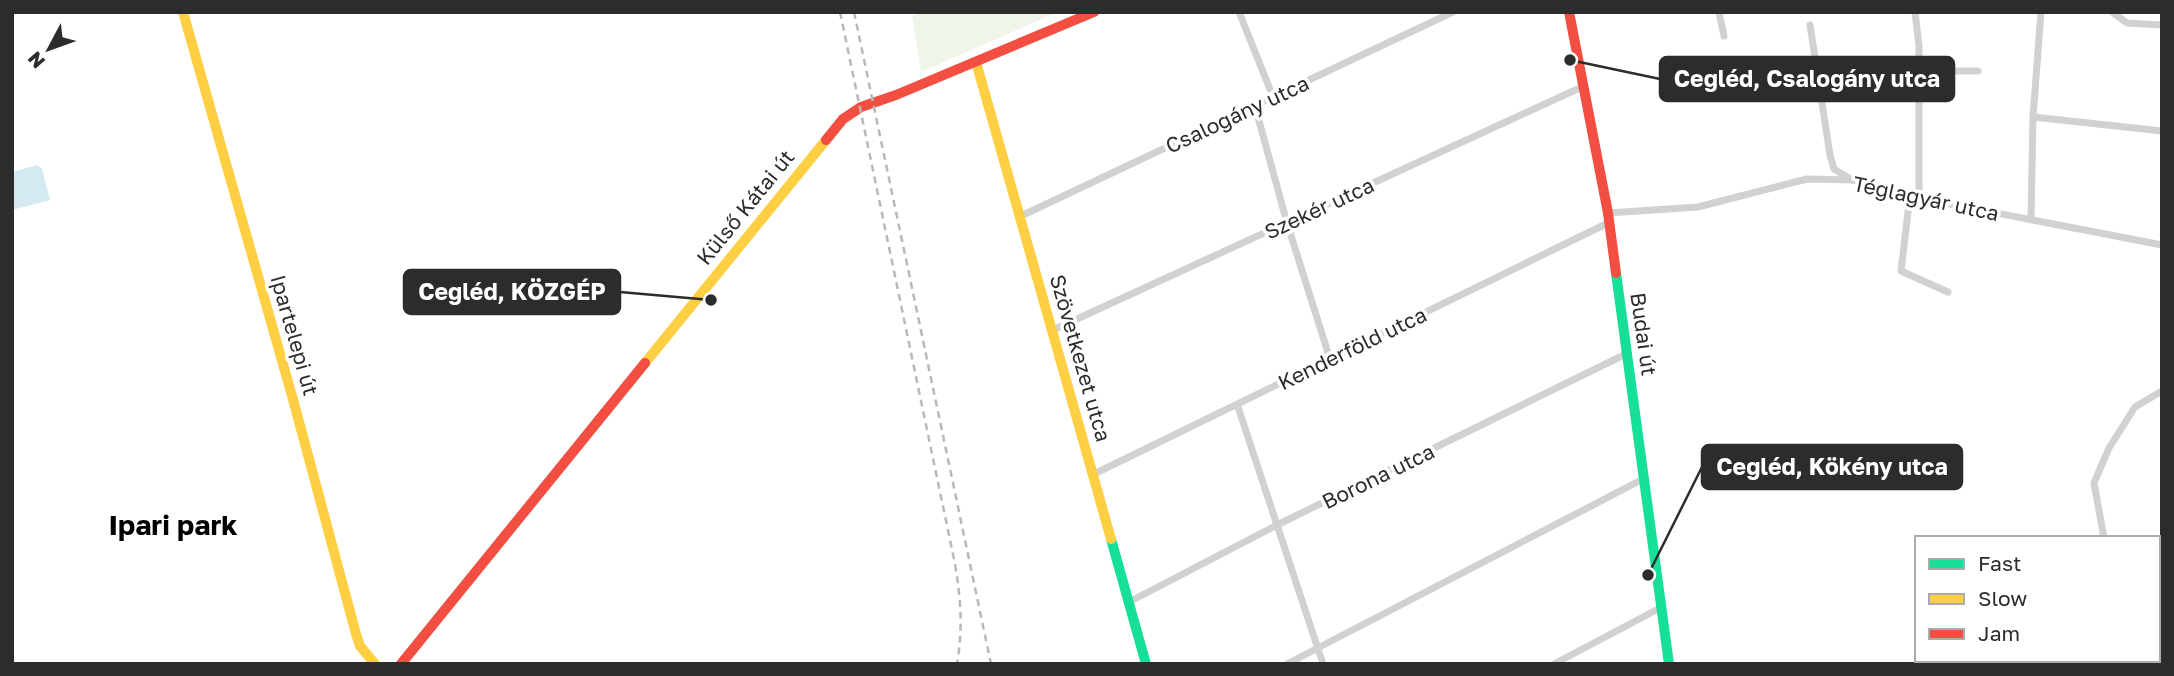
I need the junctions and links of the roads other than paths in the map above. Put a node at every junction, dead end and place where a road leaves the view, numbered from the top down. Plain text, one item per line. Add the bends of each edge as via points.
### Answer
1 (183, 12) edge
2 (1094, 12) edge
3 (1239, 12) edge
4 (1453, 12) edge
5 (1569, 12) edge
6 (1719, 12) edge
7 (1915, 12) edge
8 (2041, 12) edge
9 (2112, 12) edge
10 (1810, 25) dead end
11 (2162, 25) edge
12 (1724, 36) dead end
13 (976, 62) junction
14 (1918, 71) junction
15 (1978, 71) dead end
16 (1584, 86) junction
17 (1273, 97) junction
18 (1255, 106) junction
19 (2033, 117) junction
20 (2162, 131) edge
21 (1853, 180) junction
22 (1910, 195) junction
23 (1919, 198) junction
24 (1021, 216) junction
25 (1609, 218) junction
26 (2031, 220) junction
27 (1287, 223) junction
28 (2162, 245) edge
29 (1948, 292) dead end
30 (1053, 330) junction
31 (1628, 353) junction
32 (1330, 359) junction
33 (2162, 391) edge
34 (1237, 404) junction
35 (1094, 474) junction
36 (1645, 478) junction
37 (1277, 526) junction
38 (2104, 536) edge
39 (1129, 601) junction
40 (1662, 607) junction
41 (1318, 648) junction
42 (375, 664) edge
43 (401, 664) edge
44 (1146, 664) edge
45 (1287, 664) edge
46 (1323, 664) edge
47 (1554, 664) edge
48 (1669, 664) edge

1 - 42 street, Ipartelepi út via 356,634
2 - 13 street, Külső Kátai út
3 - 17 street
4 - 17 street, Csalogány utca
5 - 16 street, Budai út
6 - 12 street
7 - 14 street
8 - 19 street
9 - 11 street via 2127,23
10 - 21 street via 1830,155 1834,169
13 - 24 street, Szövetkezet utca
13 - 43 street, Külső Kátai út via 856,109 832,130
14 - 15 street
14 - 23 street
16 - 25 street, Budai út
16 - 27 street, Szekér utca
17 - 18 street, Csalogány utca
18 - 24 street, Csalogány utca
18 - 27 street
19 - 20 street
19 - 26 street
21 - 22 street, Téglagyár utca
21 - 25 street, Téglagyár utca via 1807,179 1698,207
22 - 23 street, Téglagyár utca
22 - 29 street via 1901,271
23 - 26 street, Téglagyár utca
24 - 30 street, Szövetkezet utca
25 - 31 street, Budai út
25 - 32 street, Kenderföld utca
26 - 28 street, Téglagyár utca
27 - 30 street, Szekér utca
27 - 32 street
30 - 35 street, Szövetkezet utca
31 - 36 street, Budai út
31 - 37 street, Borona utca
32 - 34 street, Kenderföld utca
33 - 38 street via 2135,407 2094,483
34 - 35 street, Kenderföld utca
34 - 37 street
35 - 39 street, Szövetkezet utca
36 - 40 street, Budai út
36 - 41 street
37 - 39 street, Borona utca
37 - 41 street
39 - 44 street, Szövetkezet utca
40 - 47 street
40 - 48 street, Budai út
41 - 45 street
41 - 46 street

